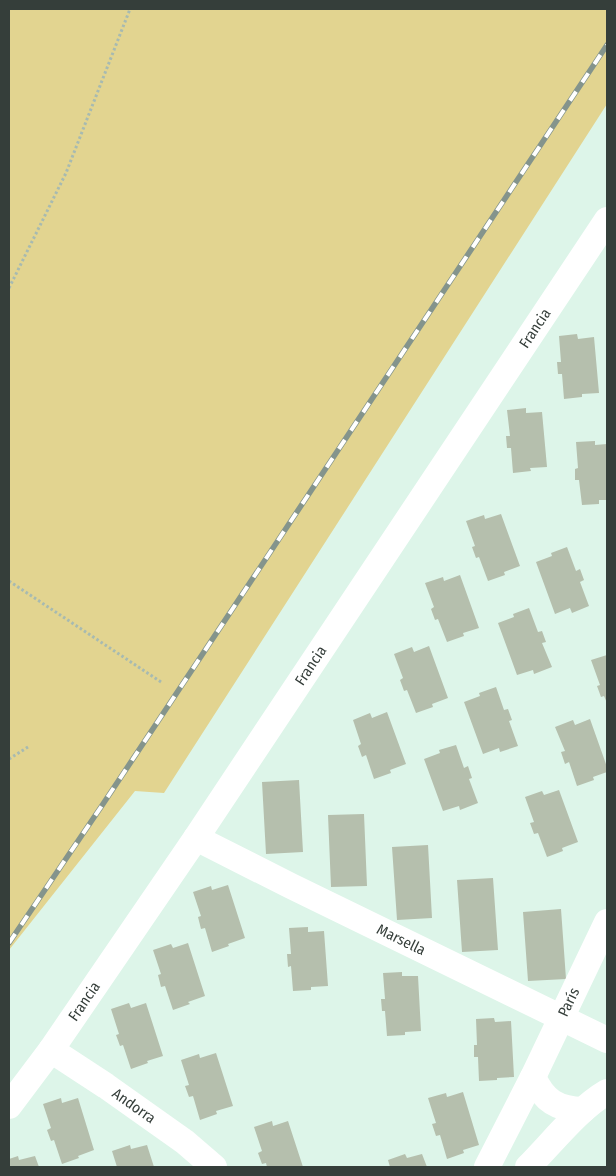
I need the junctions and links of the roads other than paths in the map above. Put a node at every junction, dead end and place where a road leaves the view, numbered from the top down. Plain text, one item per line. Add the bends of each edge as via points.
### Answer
1 (607, 220) edge
2 (196, 838) junction
3 (606, 924) edge
4 (607, 957) edge
5 (561, 1019) junction
6 (607, 1040) edge
7 (51, 1050) junction
8 (533, 1077) junction
9 (607, 1092) edge
10 (9, 1106) edge
11 (583, 1110) junction
12 (214, 1167) edge
13 (487, 1167) edge
14 (528, 1167) edge

1 - 2 street, Francia
2 - 5 street, Marsella
2 - 7 street, Francia
3 - 4 street, París
3 - 5 street, París
5 - 6 street, Marsella
5 - 8 street, París
7 - 10 street, Francia
7 - 12 street, Andorra via 185,1142
8 - 11 street via 538,1089 558,1106
8 - 13 street, París
9 - 11 street
11 - 14 street

